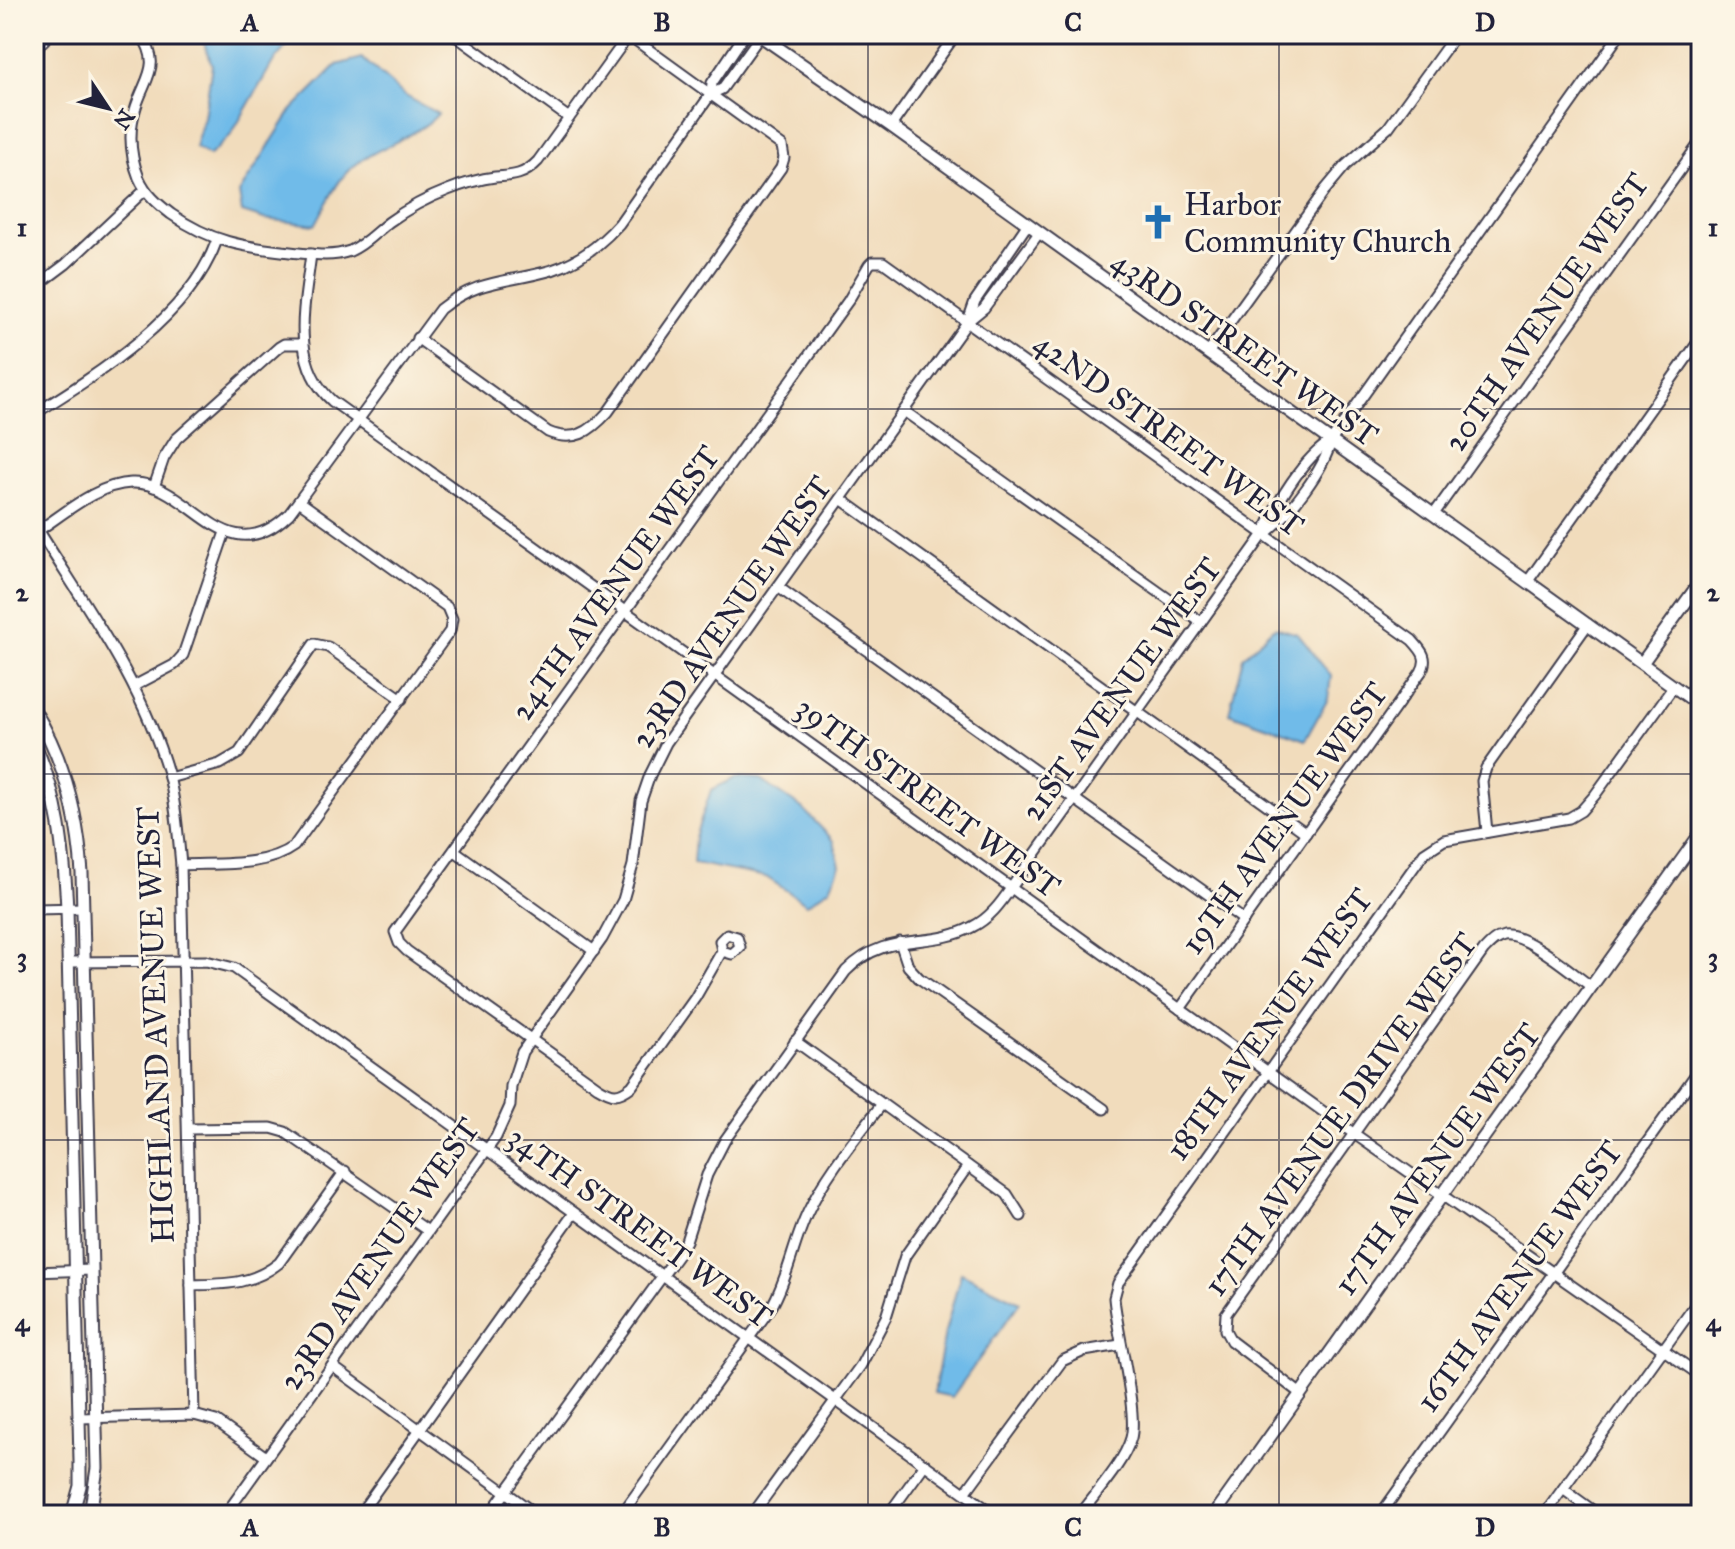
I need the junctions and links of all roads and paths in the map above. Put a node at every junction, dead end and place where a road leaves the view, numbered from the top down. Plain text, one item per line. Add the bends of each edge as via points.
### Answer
1 (50, 34) edge
2 (141, 34) edge
3 (453, 34) edge
4 (628, 34) edge
5 (745, 34) edge
6 (956, 34) edge
7 (1456, 34) edge
8 (1620, 34) edge
9 (759, 35) edge
10 (34, 50) edge
11 (711, 94) junction
12 (569, 118) junction
13 (891, 126) junction
14 (1701, 141) edge
15 (145, 190) junction
16 (1027, 225) junction
17 (1039, 233) junction
18 (217, 240) junction
19 (311, 254) junction
20 (877, 262) joint
21 (34, 288) edge
22 (968, 321) junction
23 (417, 338) junction
24 (1701, 338) edge
25 (302, 344) junction
26 (1208, 353) junction
27 (904, 411) junction
28 (34, 414) edge
29 (357, 419) junction
30 (1331, 441) junction
31 (154, 487) junction
32 (841, 499) junction
33 (299, 501) junction
34 (1434, 514) junction
35 (35, 530) edge
36 (225, 532) junction
37 (1264, 534) junction
38 (1528, 581) junction
39 (1701, 581) edge
40 (778, 587) junction
41 (626, 611) junction
42 (1201, 622) junction
43 (1588, 624) junction
44 (1425, 656) joint
45 (1642, 663) junction
46 (714, 675) junction
47 (134, 686) junction
48 (1674, 686) junction
49 (402, 699) junction
50 (1701, 706) edge
51 (34, 710) edge
52 (1137, 711) junction
53 (34, 743) edge
54 (169, 778) junction
55 (1074, 800) junction
56 (1487, 832) junction
57 (1306, 833) junction
58 (1701, 833) edge
59 (455, 851) junction
60 (181, 865) junction
61 (1011, 888) junction
62 (67, 908) junction
63 (83, 908) junction
64 (34, 909) edge
65 (1244, 920) junction
66 (900, 942) junction
67 (594, 951) junction
68 (722, 951) dead end
69 (183, 961) junction
70 (68, 962) junction
71 (84, 963) junction
72 (1592, 987) junction
73 (1180, 1009) junction
74 (531, 1039) junction
75 (795, 1041) junction
76 (1701, 1067) edge
77 (1267, 1071) junction
78 (882, 1104) junction
79 (1104, 1109) dead end
80 (188, 1129) junction
81 (1353, 1133) junction
82 (487, 1150) junction
83 (968, 1166) junction
84 (345, 1171) junction
85 (1443, 1196) junction
86 (574, 1213) junction
87 (1021, 1216) dead end
88 (428, 1231) junction
89 (92, 1270) junction
90 (75, 1271) junction
91 (34, 1272) edge
92 (1553, 1273) junction
93 (662, 1275) junction
94 (191, 1285) junction
95 (1701, 1297) edge
96 (749, 1337) junction
97 (1120, 1345) junction
98 (1663, 1350) junction
99 (332, 1366) junction
100 (1701, 1376) edge
101 (1301, 1394) junction
102 (836, 1400) junction
103 (194, 1415) junction
104 (79, 1418) junction
105 (96, 1418) junction
106 (419, 1430) junction
107 (266, 1457) junction
108 (925, 1464) junction
109 (1563, 1489) junction
110 (505, 1492) junction
111 (965, 1493) junction
112 (72, 1515) edge
113 (90, 1515) edge
114 (225, 1515) edge
115 (359, 1515) edge
116 (489, 1515) edge
117 (537, 1515) edge
118 (621, 1515) edge
119 (752, 1515) edge
120 (888, 1515) edge
121 (995, 1515) edge
122 (1080, 1515) edge
123 (1214, 1515) edge
124 (1380, 1515) edge
125 (1544, 1515) edge
126 (1599, 1515) edge

1 - 10 street
2 - 15 street via 151,71 136,107 130,147
3 - 12 street
4 - 11 street
4 - 12 street
5 - 11 street via 712,83
6 - 13 street
7 - 26 street via 1388,128 1325,190
8 - 30 street, 21ST AVENUE WEST
9 - 11 street via 722,89
9 - 13 street, 43RD STREET WEST
11 - 23 street via 619,224 596,246 559,267 494,281 456,297
11 - 23 street via 782,146 781,168 608,412 587,432 563,437 548,432
12 - 19 street via 527,171 437,194 349,251
13 - 16 street, 43RD STREET WEST
14 - 34 street, 20TH AVENUE WEST
15 - 18 street via 185,224
15 - 21 street
16 - 17 street, 43RD STREET WEST
16 - 22 street, 23RD AVENUE WEST via 975,301
17 - 22 street, 23RD AVENUE WEST via 984,308
17 - 26 street, 43RD STREET WEST
18 - 19 street
18 - 28 street via 199,278 166,315
19 - 25 street, 39TH STREET WEST
20 - 22 street, 42ND STREET WEST
20 - 41 street, 24TH AVENUE WEST via 869,265 855,293
22 - 27 street, 23RD AVENUE WEST
22 - 37 street, 42ND STREET WEST
23 - 29 street
24 - 38 street
25 - 29 street, 39TH STREET WEST via 315,381
25 - 31 street via 279,347 176,439
26 - 30 street, 43RD STREET WEST
27 - 32 street, 23RD AVENUE WEST
27 - 42 street
29 - 33 street
29 - 41 street, 39TH STREET WEST
30 - 34 street, 43RD STREET WEST
30 - 37 street, 21ST AVENUE WEST via 1300,495
31 - 35 street via 133,482 107,488
31 - 36 street
32 - 40 street, 23RD AVENUE WEST
32 - 52 street
33 - 36 street via 269,528 247,535
33 - 49 street via 447,607 450,631
34 - 38 street, 43RD STREET WEST
35 - 47 street, HIGHLAND AVENUE WEST
36 - 47 street via 183,655
37 - 42 street, 21ST AVENUE WEST
37 - 44 street, 42ND STREET WEST via 1412,640
38 - 43 street, 43RD STREET WEST
39 - 45 street
40 - 46 street, 23RD AVENUE WEST
40 - 55 street
41 - 46 street, 39TH STREET WEST
41 - 59 street, 24TH AVENUE WEST
42 - 52 street, 21ST AVENUE WEST
43 - 45 street, 43RD STREET WEST
43 - 56 street via 1486,768 1482,791
44 - 57 street, 19TH AVENUE WEST via 1421,672
45 - 48 street, 43RD STREET WEST
46 - 61 street, 39TH STREET WEST
46 - 67 street, 23RD AVENUE WEST via 650,775 628,885
47 - 54 street, HIGHLAND AVENUE WEST
48 - 50 street, 43RD STREET WEST
48 - 56 street, 18TH AVENUE WEST via 1581,811 1557,821
49 - 54 street via 328,647 314,644 239,753
49 - 60 street via 285,853 265,860
51 - 63 street via 65,774 79,835
52 - 55 street, 21ST AVENUE WEST
52 - 57 street
53 - 62 street via 56,808
54 - 60 street, HIGHLAND AVENUE WEST
55 - 61 street, 21ST AVENUE WEST
55 - 65 street
56 - 77 street, 18TH AVENUE WEST via 1444,840 1424,853
57 - 65 street, 19TH AVENUE WEST
58 - 72 street, 17TH AVENUE WEST
59 - 67 street
59 - 74 street, 24TH AVENUE WEST via 398,925 395,937
60 - 69 street, HIGHLAND AVENUE WEST
61 - 66 street, 21ST AVENUE WEST via 988,917 970,929
61 - 73 street, 39TH STREET WEST
62 - 63 street
62 - 64 street
62 - 70 street
63 - 71 street
65 - 73 street, 19TH AVENUE WEST
66 - 75 street, 21ST AVENUE WEST via 882,946 851,966
66 - 79 street via 908,966 919,978
67 - 74 street, 23RD AVENUE WEST
68 - 74 street via 695,998 621,1095 598,1087
69 - 71 street, 34TH STREET WEST
69 - 80 street, HIGHLAND AVENUE WEST
69 - 82 street, 34TH STREET WEST via 234,968
70 - 71 street, 34TH STREET WEST
70 - 90 street
71 - 89 street
72 - 81 street, 17TH AVENUE DRIVE WEST via 1519,938 1495,940
72 - 85 street, 17TH AVENUE WEST
73 - 77 street, 39TH STREET WEST
74 - 82 street, 23RD AVENUE WEST via 515,1067 506,1118
75 - 78 street
75 - 93 street, 21ST AVENUE WEST via 725,1140 702,1188 686,1241
76 - 92 street, 16TH AVENUE WEST
77 - 81 street, 39TH STREET WEST
77 - 97 street, 18TH AVENUE WEST via 1118,1283 1114,1298
78 - 83 street
78 - 96 street via 817,1194 781,1289
80 - 84 street via 271,1128
80 - 94 street, HIGHLAND AVENUE WEST
81 - 85 street, 39TH STREET WEST
81 - 101 street, 17TH AVENUE DRIVE WEST via 1224,1318 1231,1341
82 - 86 street, 34TH STREET WEST
82 - 88 street, 23RD AVENUE WEST
83 - 87 street via 1007,1194
83 - 102 street via 905,1256 879,1333
84 - 88 street
84 - 94 street via 271,1269 239,1284
85 - 92 street, 39TH STREET WEST
85 - 101 street, 17TH AVENUE WEST
86 - 93 street, 34TH STREET WEST
86 - 106 street
88 - 99 street, 23RD AVENUE WEST
89 - 90 street
89 - 105 street
90 - 91 street
90 - 104 street
92 - 98 street, 39TH STREET WEST
92 - 124 street, 16TH AVENUE WEST
93 - 96 street, 34TH STREET WEST
93 - 110 street, 21ST AVENUE WEST
94 - 103 street, HIGHLAND AVENUE WEST
95 - 98 street
96 - 102 street, 34TH STREET WEST
96 - 118 street
97 - 111 street via 1062,1361
97 - 122 street, 18TH AVENUE WEST via 1131,1439
98 - 100 street, 39TH STREET WEST
98 - 109 street
99 - 106 street
99 - 107 street, 23RD AVENUE WEST
101 - 123 street, 17TH AVENUE WEST
102 - 108 street, 34TH STREET WEST
102 - 119 street
103 - 105 street
103 - 107 street via 216,1421
104 - 105 street
104 - 112 street via 80,1486
105 - 113 street via 97,1468
106 - 110 street
106 - 115 street
107 - 114 street, 23RD AVENUE WEST
108 - 111 street, 34TH STREET WEST
108 - 120 street
109 - 125 street
109 - 126 street
110 - 116 street, 21ST AVENUE WEST
110 - 117 street
111 - 121 street, 34TH STREET WEST

